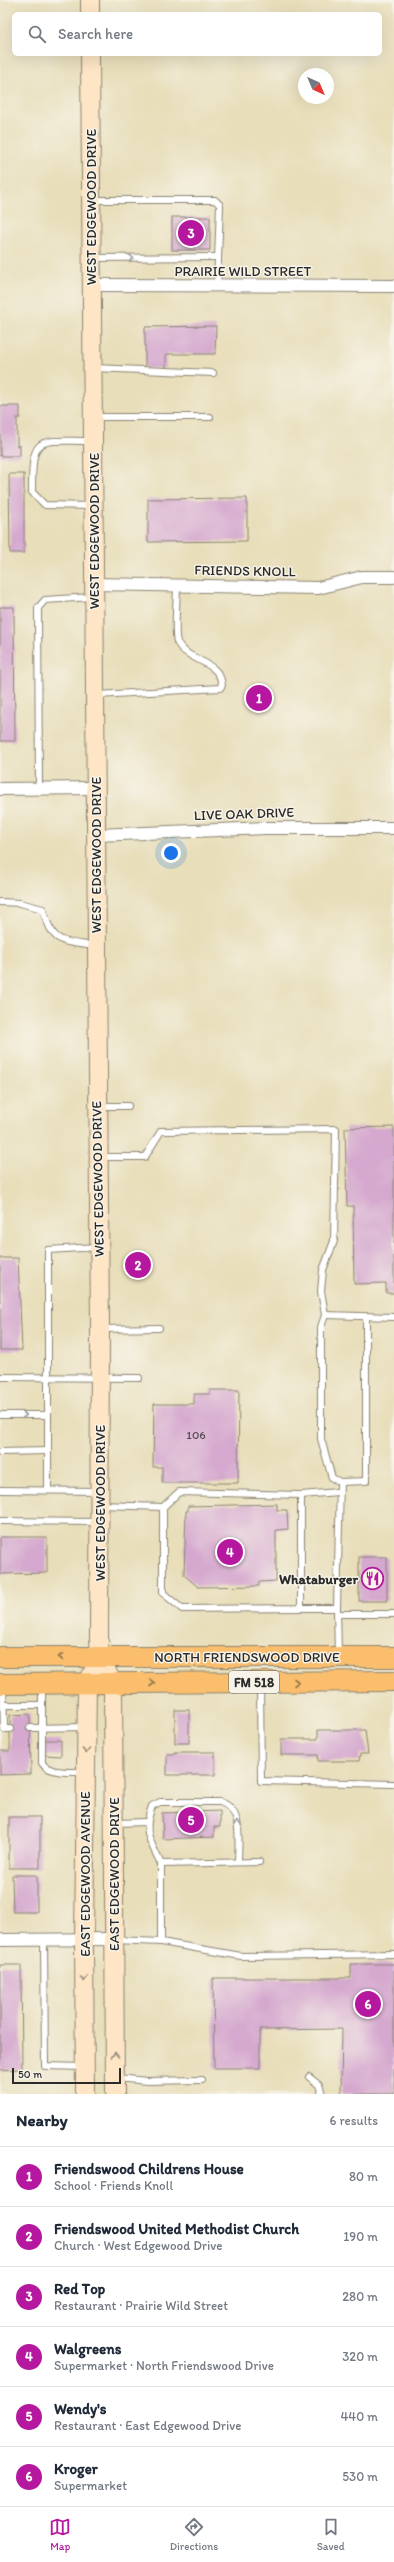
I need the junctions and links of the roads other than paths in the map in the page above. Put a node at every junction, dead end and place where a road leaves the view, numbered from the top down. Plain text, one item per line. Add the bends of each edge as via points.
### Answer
1 (90, 0) edge
2 (90, 12) edge
3 (90, 56) edge
4 (91, 200) junction
5 (218, 257) junction
6 (92, 258) junction
7 (92, 285) junction
8 (217, 286) junction
9 (394, 286) edge
10 (92, 368) junction
11 (213, 373) dead end
12 (93, 417) junction
13 (210, 417) dead end
14 (93, 441) junction
15 (93, 506) junction
16 (394, 577) edge
17 (177, 585) junction
18 (94, 590) junction
19 (95, 695) junction
20 (39, 788) junction
21 (95, 788) junction
22 (0, 789) edge
23 (394, 828) edge
24 (96, 835) junction
25 (0, 902) edge
26 (96, 946) junction
27 (97, 1106) junction
28 (128, 1106) dead end
29 (99, 1157) junction
30 (99, 1247) junction
31 (325, 1315) junction
32 (366, 1317) junction
33 (394, 1317) edge
34 (159, 1328) dead end
35 (100, 1329) junction
36 (49, 1377) junction
37 (0, 1378) edge
38 (139, 1378) dead end
39 (100, 1379) junction
40 (0, 1415) edge
41 (48, 1415) junction
42 (48, 1451) junction
43 (0, 1452) edge
44 (340, 1482) junction
45 (0, 1490) edge
46 (48, 1490) junction
47 (338, 1492) junction
48 (301, 1495) junction
49 (99, 1506) junction
50 (163, 1507) junction
51 (0, 1521) edge
52 (300, 1608) junction
53 (337, 1611) junction
54 (394, 1614) edge
55 (0, 1657) edge
56 (100, 1657) junction
57 (338, 1657) junction
58 (394, 1657) edge
59 (394, 1681) edge
60 (260, 1682) junction
61 (1, 1684) edge
62 (42, 1684) junction
63 (86, 1684) junction
64 (113, 1684) junction
65 (3, 1704) junction
66 (41, 1705) junction
67 (86, 1727) junction
68 (30, 1728) dead end
69 (40, 1728) junction
70 (10, 1729) dead end
71 (86, 1772) junction
72 (394, 1784) edge
73 (146, 1822) junction
74 (114, 1823) junction
75 (238, 1862) junction
76 (259, 1862) dead end
77 (161, 1864) junction
78 (0, 1940) edge
79 (44, 1940) junction
80 (84, 1940) junction
81 (114, 1940) junction
82 (161, 1942) junction
83 (394, 1954) edge
84 (85, 2067) junction
85 (309, 2077) dead end
86 (202, 2080) dead end
87 (115, 2086) edge
88 (85, 2094) edge
89 (322, 2094) edge

1 - 2 main road
3 - 4 main road, WEST EDGEWOOD DRIVE
4 - 5 lane via 215,200 220,205
4 - 6 main road, WEST EDGEWOOD DRIVE
6 -> 5 lane
5 - 8 lane
6 - 7 main road, WEST EDGEWOOD DRIVE
7 - 8 street, PRAIRIE WILD STREET
7 - 10 main road, WEST EDGEWOOD DRIVE
8 - 9 street, PRAIRIE WILD STREET
10 - 11 lane
10 - 12 main road, WEST EDGEWOOD DRIVE
12 - 13 lane
12 - 14 main road, WEST EDGEWOOD DRIVE
14 - 15 main road, WEST EDGEWOOD DRIVE
14 - 15 lane via 47,441 37,446 32,459 32,492 45,505
15 - 18 main road, WEST EDGEWOOD DRIVE
16 - 17 street, FRIENDS KNOLL via 362,578 318,588
17 - 18 street, FRIENDS KNOLL
17 - 19 lane via 177,641 186,654 215,667 221,677 220,688
18 - 19 main road, WEST EDGEWOOD DRIVE
18 - 20 lane via 46,600 38,608
19 - 21 main road, WEST EDGEWOOD DRIVE
20 - 21 street
20 - 22 street
21 - 24 main road, WEST EDGEWOOD DRIVE
23 - 24 street, LIVE OAK DRIVE via 266,828
24 - 26 main road, WEST EDGEWOOD DRIVE
25 - 26 lane via 44,909 53,935 60,940
26 - 27 main road, WEST EDGEWOOD DRIVE
27 - 28 lane
27 - 29 main road, WEST EDGEWOOD DRIVE
29 - 30 main road, WEST EDGEWOOD DRIVE
29 - 31 lane via 145,1157 161,1131 336,1128 334,1241 321,1278
30 - 35 main road, WEST EDGEWOOD DRIVE
30 - 36 lane via 48,1250
31 - 32 lane
31 - 44 lane via 321,1327 321,1439 332,1478
32 - 33 lane
32 - 44 lane via 366,1481
34 - 35 lane
35 - 39 main road, WEST EDGEWOOD DRIVE
36 - 37 lane
36 - 39 lane
36 - 41 lane
38 - 39 lane
39 - 49 main road, WEST EDGEWOOD DRIVE
40 -> 41 lane
41 - 42 lane
42 - 43 lane
42 - 46 lane
44 - 47 lane
45 - 46 lane
46 - 49 lane
47 - 48 lane
47 - 53 lane
48 - 50 lane via 179,1492
48 - 52 lane
49 - 50 lane
49 - 51 lane
49 - 56 main road, WEST EDGEWOOD DRIVE
50 - 52 lane via 163,1593 182,1609
52 - 53 lane
53 - 54 lane
53 - 57 lane
56 -> 55 main road, FM 518
56 - 57 main road, NORTH FRIENDSWOOD DRIVE / FM 518
56 - 63 main road, EAST EDGEWOOD AVENUE
56 - 64 main road, EAST EDGEWOOD DRIVE
57 - 58 main road, NORTH FRIENDSWOOD DRIVE / FM 518
60 -> 59 main road, NORTH FRIENDSWOOD DRIVE / FM 518
64 -> 60 main road, NORTH FRIENDSWOOD DRIVE / FM 518
60 - 72 lane via 261,1781
61 - 62 main road, FM 518
61 - 65 lane
62 - 63 main road, FM 518
62 - 66 lane
63 - 64 main road, FM 518
63 - 67 main road, EAST EDGEWOOD AVENUE
64 - 74 main road, EAST EDGEWOOD DRIVE
65 - 66 lane
65 - 70 lane via 4,1729
66 - 69 lane
67 - 69 lane
67 -> 71 main road, EAST EDGEWOOD AVENUE
68 - 69 lane
69 - 71 lane via 40,1758 44,1766
71 - 80 main road, EAST EDGEWOOD AVENUE
73 - 74 lane
75 -> 73 lane via 237,1818 228,1804 160,1802 152,1806
73 - 77 lane via 150,1842
74 - 81 main road, EAST EDGEWOOD DRIVE
75 - 76 lane
75 - 77 lane
77 - 82 lane
78 - 79 street
79 - 80 street
79 - 84 lane via 45,2066
80 - 81 street
80 -> 84 main road, EAST EDGEWOOD AVENUE
81 - 82 lane
87 -> 81 main road, EAST EDGEWOOD DRIVE
82 - 83 lane via 241,1956
84 - 88 main road, EAST EDGEWOOD AVENUE
85 - 89 lane via 319,2084
86 - 87 lane via 147,2081

